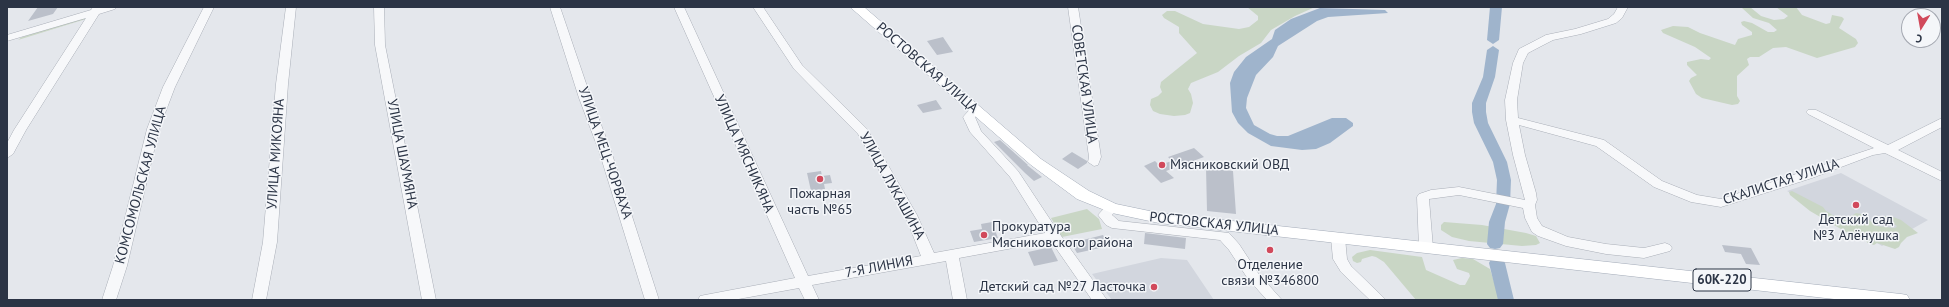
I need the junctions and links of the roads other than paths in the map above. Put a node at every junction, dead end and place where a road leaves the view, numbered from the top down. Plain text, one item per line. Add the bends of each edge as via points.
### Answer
1 (111, 7) edge
2 (209, 7) edge
3 (292, 7) edge
4 (379, 7) edge
5 (555, 7) edge
6 (679, 7) edge
7 (758, 7) edge
8 (856, 7) edge
9 (1073, 7) edge
10 (1622, 7) edge
11 (96, 9) edge
12 (7, 38) edge
13 (976, 110) junction
14 (1812, 112) dead end
15 (1512, 120) junction
16 (1942, 122) edge
17 (1885, 150) junction
18 (7, 154) edge
19 (1094, 162) dead end
20 (1942, 177) edge
21 (1529, 205) junction
22 (1112, 208) junction
23 (1054, 236) junction
24 (1338, 238) junction
25 (1426, 248) junction
26 (1665, 248) dead end
27 (951, 254) junction
28 (929, 258) junction
29 (802, 282) junction
30 (1095, 295) edge
31 (109, 300) edge
32 (259, 300) edge
33 (429, 300) edge
34 (652, 300) edge
35 (705, 300) edge
36 (812, 300) edge
37 (960, 300) edge
38 (1276, 300) edge
39 (1379, 300) edge
40 (1901, 300) edge

1 - 11 street
2 - 31 street, КОМСОМОЛЬСКАЯ УЛИЦА via 169,88 153,129 120,266
3 - 32 street, УЛИЦА МИКОЯНА via 282,84 270,242
4 - 33 street, УЛИЦА ШАУМЯНА via 380,44
5 - 34 street, УЛИЦА МЕЦ-ЧОРВАХА via 605,151
6 - 29 street, УЛИЦА МЯСНИКЯНА
7 - 28 street, УЛИЦА ЛУКАШИНА via 798,67 864,132 907,209
8 - 13 main road, РОСТОВСКАЯ УЛИЦА / 60К-220
9 - 19 street, СОВЕТСКАЯ УЛИЦА
10 - 15 street via 1612,21 1550,37 1523,51 1518,63 1511,100
11 - 12 street
11 - 18 street
13 - 22 main road, РОСТОВСКАЯ УЛИЦА / 60К-220 via 1056,177 1083,195
13 - 23 street via 969,117 976,132 1014,174
14 - 17 street
15 - 17 street, СКАЛИСТАЯ УЛИЦА via 1600,142 1658,184 1689,197 1713,202 1726,202 1870,152
15 - 21 street via 1530,193
16 - 17 street, СКАЛИСТАЯ УЛИЦА
17 - 20 street
21 - 25 street via 1479,194 1447,191 1423,197
21 - 26 street via 1533,224 1550,236 1632,253
22 - 24 main road, РОСТОВСКАЯ УЛИЦА / 60К-220 via 1159,218
22 - 38 street via 1104,215 1117,224 1224,236 1253,276
23 - 27 street, 7-Я ЛИНИЯ
23 - 30 street
24 - 25 main road, РОСТОВСКАЯ УЛИЦА / 60К-220
24 - 39 street via 1340,259 1346,269
25 - 40 main road, РОСТОВСКАЯ УЛИЦА / 60К-220
27 - 28 street, 7-Я ЛИНИЯ
27 - 37 street
28 - 29 street, 7-Я ЛИНИЯ
29 - 35 street, 7-Я ЛИНИЯ
29 - 36 street, УЛИЦА МЯСНИКЯНА

